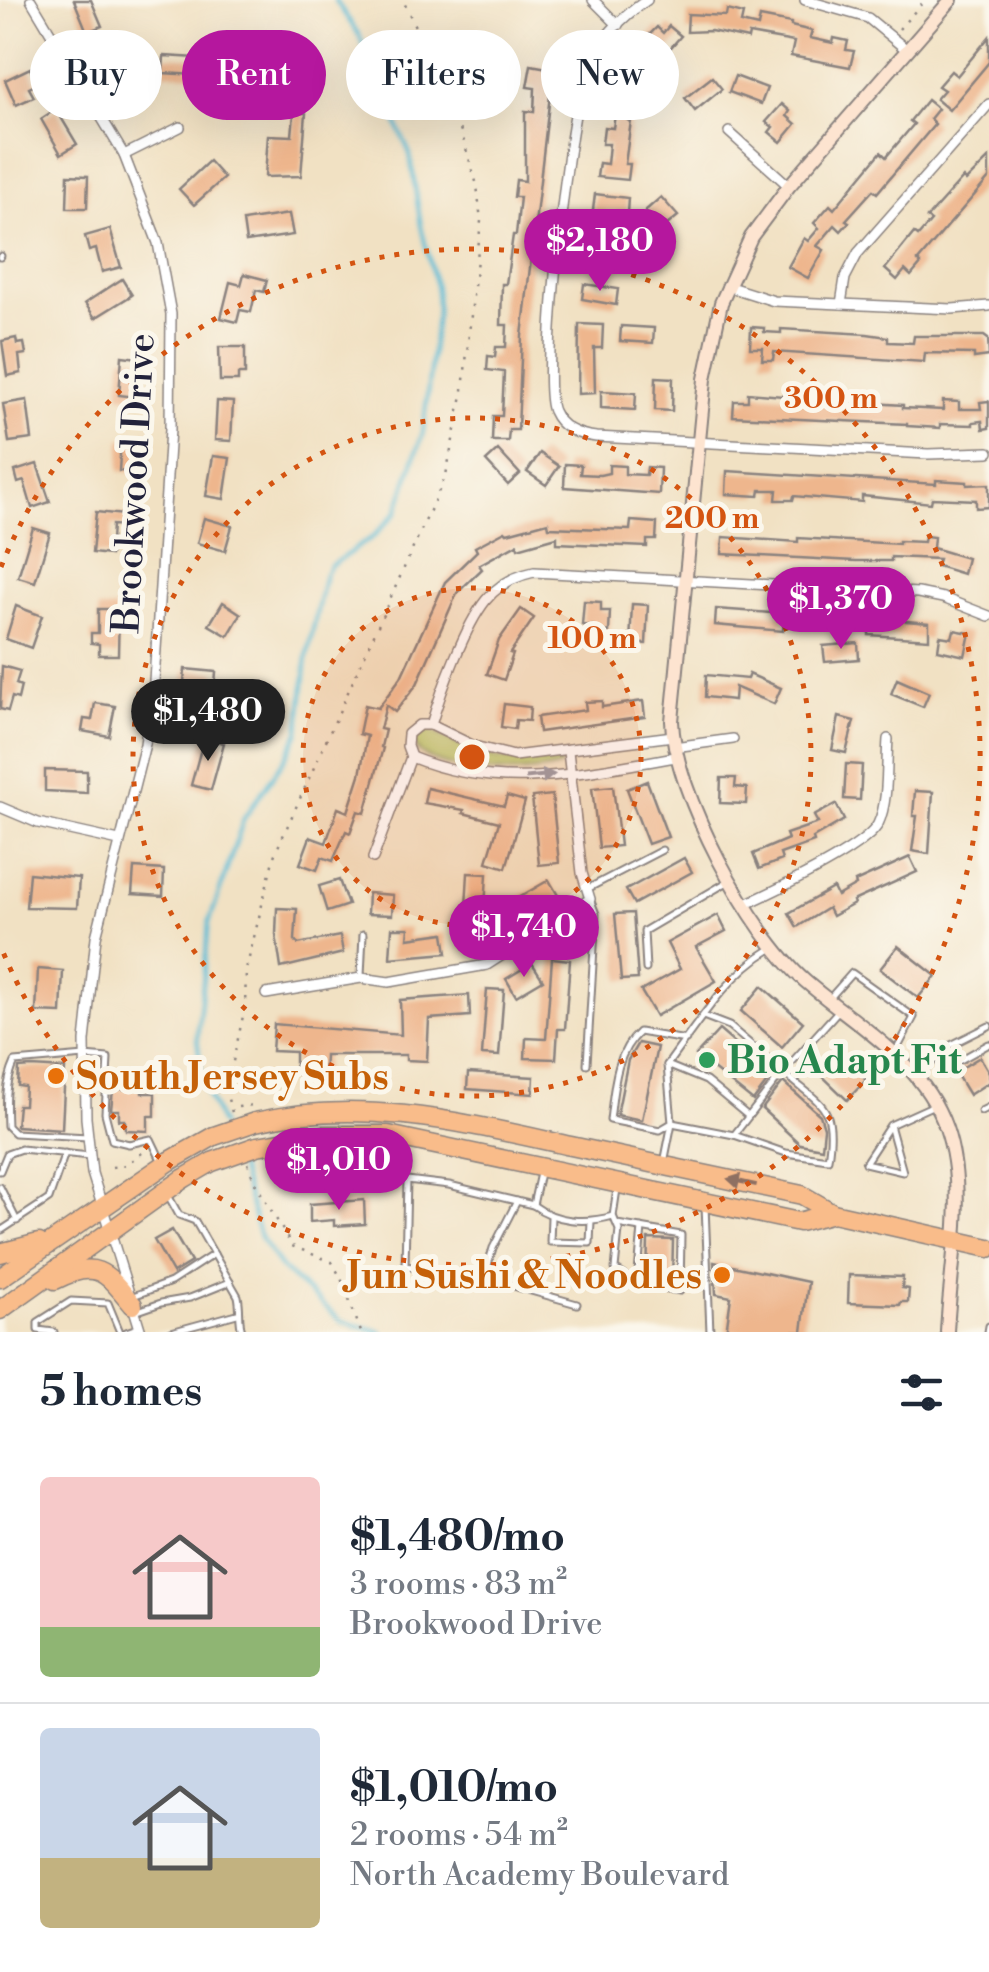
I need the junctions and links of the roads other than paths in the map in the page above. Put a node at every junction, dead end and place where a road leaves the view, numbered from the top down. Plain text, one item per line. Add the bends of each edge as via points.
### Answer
1 (32, 0) edge
2 (593, 0) edge
3 (647, 0) edge
4 (804, 0) edge
5 (951, 0) edge
6 (618, 26) junction
7 (907, 50) junction
8 (989, 104) edge
9 (180, 127) dead end
10 (730, 132) dead end
11 (124, 155) junction
12 (789, 186) junction
13 (624, 252) dead end
14 (558, 255) junction
15 (727, 286) junction
16 (841, 304) junction
17 (989, 306) edge
18 (698, 443) junction
19 (989, 452) edge
20 (684, 580) junction
21 (832, 588) junction
22 (831, 607) dead end
23 (989, 616) edge
24 (431, 724) junction
25 (733, 739) dead end
26 (888, 739) dead end
27 (674, 747) junction
28 (568, 751) junction
29 (411, 757) junction
30 (570, 773) junction
31 (0, 806) edge
32 (874, 830) junction
33 (885, 839) dead end
34 (119, 841) junction
35 (662, 850) dead end
36 (373, 858) dead end
37 (732, 879) junction
38 (589, 894) junction
39 (746, 904) junction
40 (363, 934) dead end
41 (773, 947) junction
42 (646, 969) dead end
43 (361, 978) junction
44 (266, 994) dead end
45 (834, 1004) junction
46 (703, 1016) junction
47 (989, 1026) edge
48 (686, 1040) junction
49 (989, 1044) edge
50 (894, 1053) junction
51 (85, 1056) junction
52 (588, 1064) dead end
53 (953, 1064) dead end
54 (667, 1065) junction
55 (784, 1072) junction
56 (918, 1079) junction
57 (935, 1104) junction
58 (989, 1107) edge
59 (981, 1111) dead end
60 (748, 1116) junction
61 (672, 1124) junction
62 (890, 1125) junction
63 (734, 1135) junction
64 (88, 1137) junction
65 (65, 1154) junction
66 (90, 1156) junction
67 (167, 1163) junction
68 (542, 1166) junction
69 (664, 1166) junction
70 (0, 1171) edge
71 (618, 1182) junction
72 (0, 1187) edge
73 (166, 1191) junction
74 (705, 1200) junction
75 (517, 1201) junction
76 (533, 1205) junction
77 (100, 1207) junction
78 (834, 1214) junction
79 (613, 1216) junction
80 (552, 1217) junction
81 (17, 1221) junction
82 (592, 1221) junction
83 (616, 1224) junction
84 (642, 1228) junction
85 (2, 1230) edge
86 (110, 1230) junction
87 (53, 1237) junction
88 (953, 1240) junction
89 (989, 1248) edge
90 (0, 1253) edge
91 (214, 1254) junction
92 (0, 1266) edge
93 (0, 1278) edge
94 (484, 1278) junction
95 (230, 1282) junction
96 (638, 1284) junction
97 (133, 1304) junction
98 (577, 1304) dead end
99 (5, 1306) edge
100 (237, 1314) junction
101 (141, 1330) edge
102 (54, 1332) edge
103 (123, 1332) edge
104 (170, 1332) edge
105 (242, 1332) edge
106 (710, 1332) edge
107 (947, 1332) edge

1 - 11 street, Brookwood Drive
2 - 6 street
3 - 6 street
4 - 7 street via 860,14
5 - 7 main road
6 - 14 street via 581,81
7 - 12 main road
8 - 16 street via 858,253
9 - 11 street
10 - 12 street
11 - 34 street, Brookwood Drive via 164,267 173,343 154,681 146,744
12 - 15 main road via 751,237
13 - 14 street via 611,260
14 - 18 street via 547,385 558,426 596,438
15 - 16 street via 767,300
15 - 18 main road via 709,352
16 - 17 street
18 - 19 street
18 - 20 main road
20 - 21 street
20 - 24 street via 546,572 514,578 478,612
20 - 27 main road
21 - 22 street
21 - 23 street via 918,593
24 - 28 street via 505,755
24 - 29 street via 408,734
25 - 27 street
26 - 32 street via 882,811
27 - 28 street
27 - 30 street
27 - 37 main road via 691,806
28 - 30 street
29 -> 30 street via 494,778
29 - 36 street
30 - 38 street
31 - 34 street via 38,823
32 - 33 street
32 - 39 street
34 - 51 street, Brookwood Drive via 96,937
35 - 38 lane
37 - 39 main road
37 - 42 lane via 644,931
38 - 43 street via 488,965 389,982
38 - 52 lane via 596,914
39 - 41 main road
40 - 43 lane
41 - 45 main road
41 - 46 lane
43 - 44 street
45 - 50 main road
45 - 50 lane via 852,973 914,1017
45 - 55 lane
46 - 48 lane
46 - 55 lane via 729,1026
47 - 56 lane via 945,1048
48 - 54 lane
48 - 61 lane via 639,1032 617,1073 610,1120 660,1130
49 - 53 lane
50 - 56 main road
51 - 64 street, Brookwood Drive
51 - 64 lane via 15,1062 6,1114 14,1134
51 - 67 lane via 108,1058 105,1113 112,1140 152,1139
54 - 60 lane via 706,1081
54 - 61 lane
55 - 60 lane
55 - 63 lane via 829,1114 828,1158 786,1153
56 - 57 main road
57 - 62 lane
57 - 88 main road via 956,1176
58 - 59 lane
60 - 63 lane
61 - 63 lane
61 - 69 lane
62 - 62 lane via 865,1163 904,1172 899,1156
64 - 66 street, Brookwood Drive
65 - 66 lane
65 - 70 lane via 21,1149 4,1158
65 - 81 lane via 49,1199
66 - 77 street, Brookwood Drive
67 - 69 highway, bridge via 254,1114 381,1110
67 - 77 highway
68 - 71 highway
68 - 73 highway, bridge via 424,1140 322,1135 212,1162
68 - 76 lane
78 -> 69 highway via 802,1195
71 - 74 highway
71 - 79 lane
72 - 81 lane
73 - 86 highway
73 - 91 lane
74 - 78 highway via 799,1222
74 - 106 lane
75 - 76 lane
75 - 94 lane
75 - 94 lane via 407,1180 405,1266
76 - 80 lane
77 - 86 street, Brookwood Drive
77 - 87 highway
78 - 88 highway
79 - 82 lane
79 - 83 lane
80 - 82 lane
80 - 82 lane via 550,1242 590,1244
81 - 85 lane
83 - 84 lane
83 - 96 lane via 615,1269
84 - 96 lane
84 - 96 lane via 681,1235 680,1291
86 - 97 street, Brookwood Drive
86 - 99 highway
87 - 90 highway
87 - 92 highway
87 - 93 highway
88 - 89 highway
88 - 107 main road
91 - 95 lane
91 - 97 lane
94 - 98 lane
95 - 97 lane via 190,1298
95 - 100 lane
97 - 99 highway via 110,1278 88,1268
97 - 101 street, Brookwood Drive
100 - 104 lane
100 - 105 lane
101 - 103 lane
102 - 103 lane via 38,1330 38,1322 72,1301 108,1303

